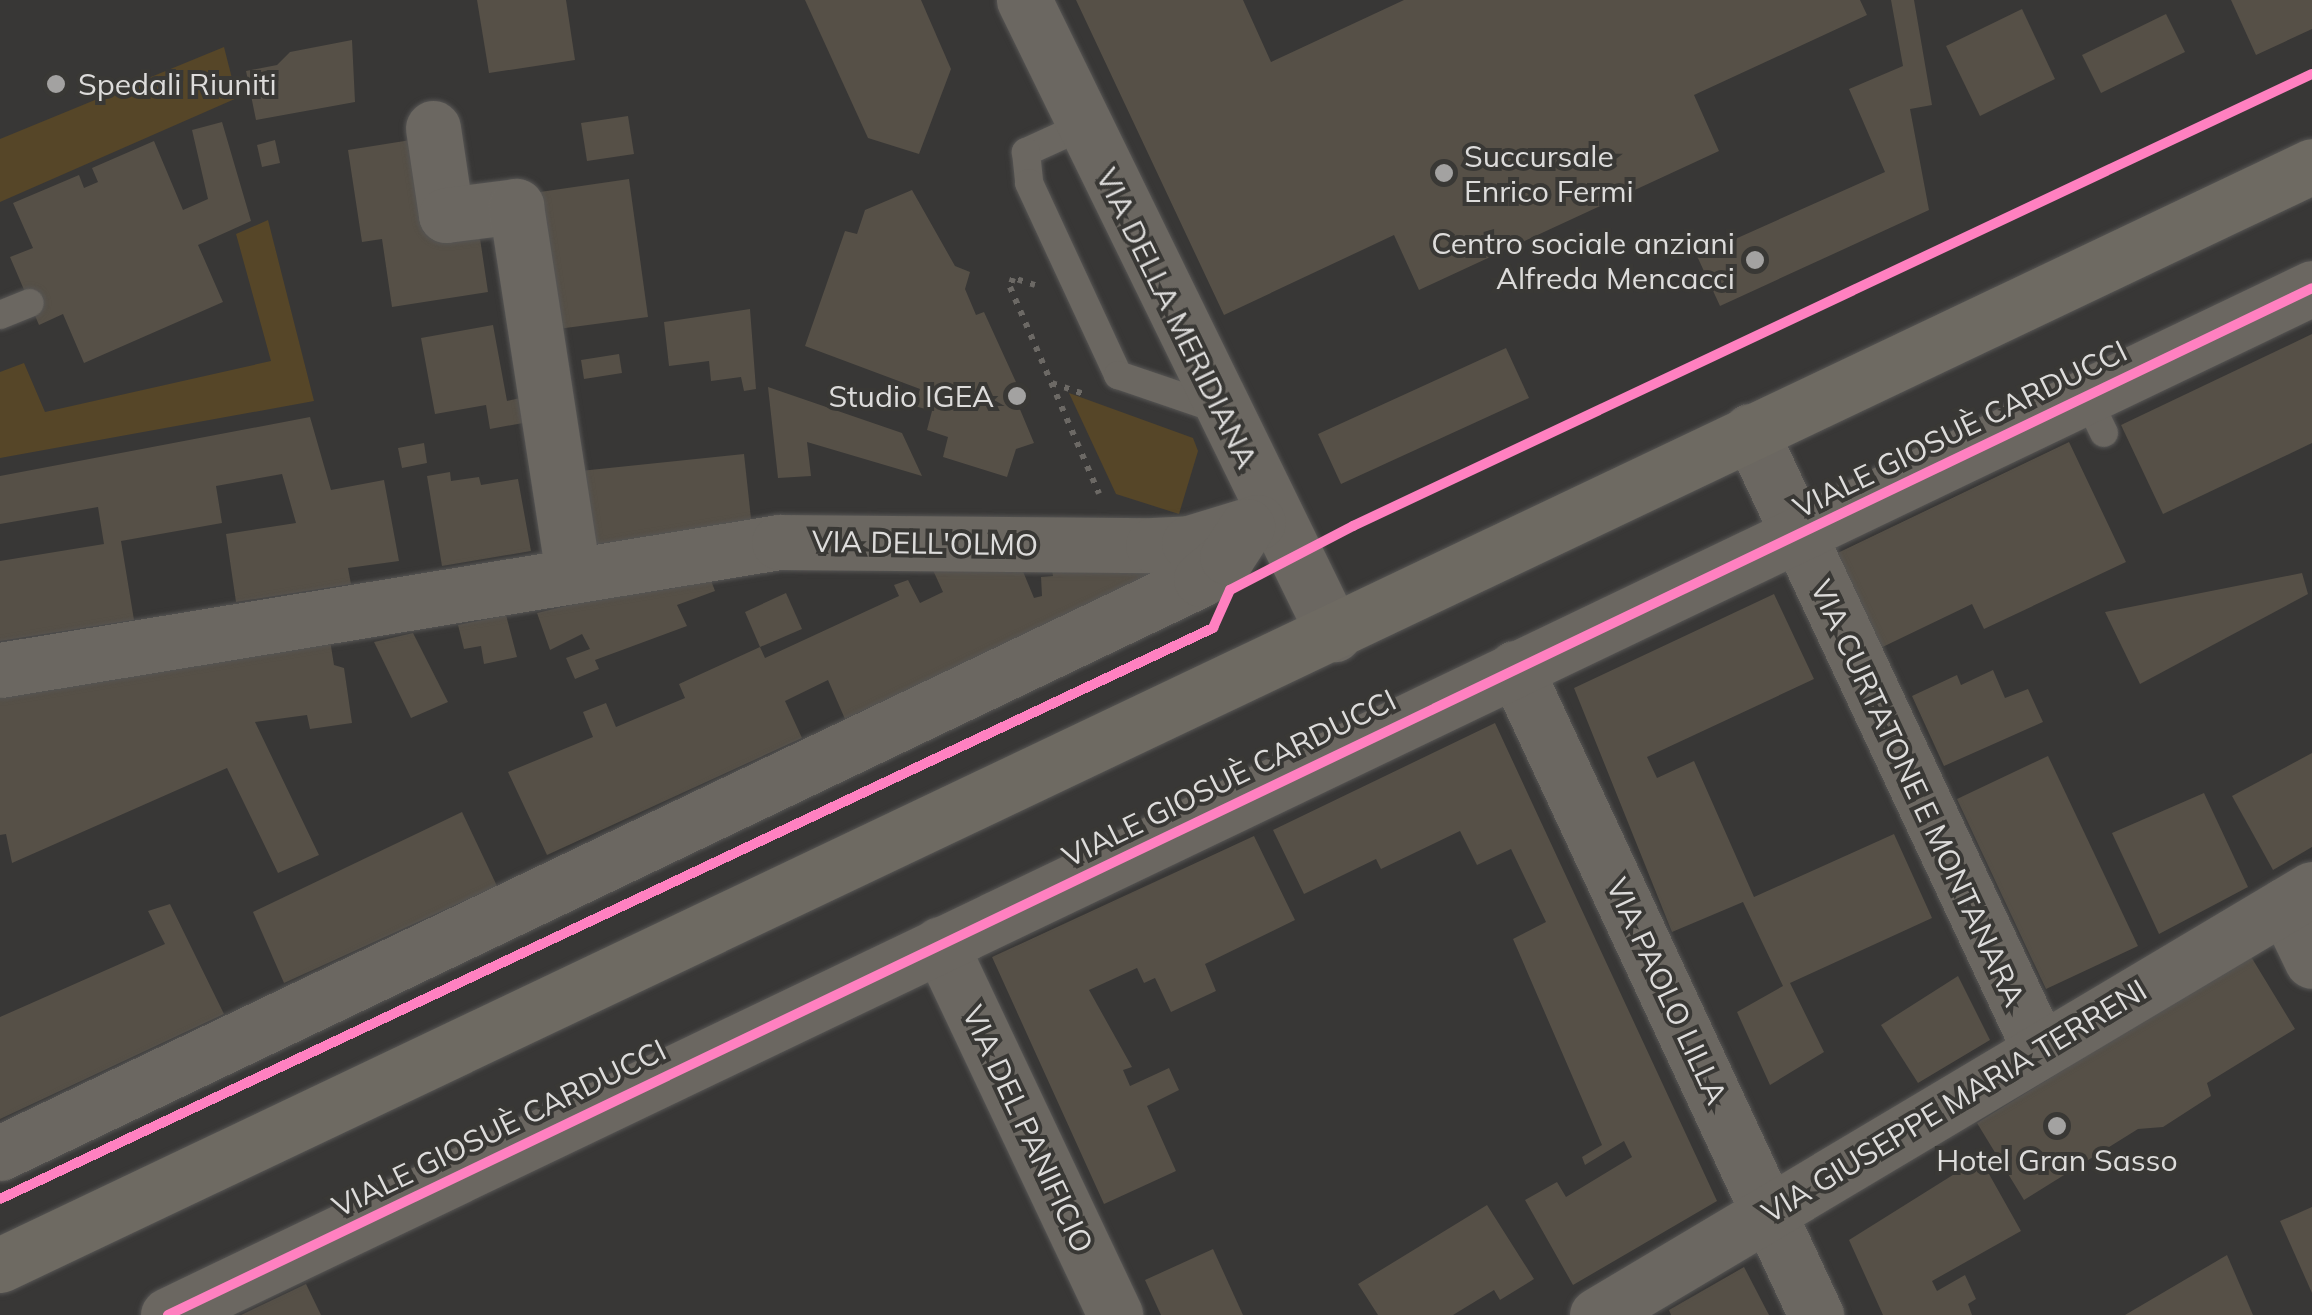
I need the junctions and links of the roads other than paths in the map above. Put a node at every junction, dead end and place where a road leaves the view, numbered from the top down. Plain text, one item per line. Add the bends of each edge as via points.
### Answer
1 (1024, 0) edge
2 (1082, 126) junction
3 (433, 128) dead end
4 (2312, 166) edge
5 (2312, 288) edge
6 (30, 303) dead end
7 (0, 315) edge
8 (1222, 410) junction
9 (1750, 431) junction
10 (1261, 521) junction
11 (1798, 535) junction
12 (574, 573) junction
13 (1334, 634) junction
14 (1515, 668) junction
15 (0, 670) edge
16 (2298, 897) edge
17 (940, 944) junction
18 (2312, 961) edge
19 (2040, 1050) junction
20 (0, 1153) edge
21 (1769, 1211) junction
22 (0, 1266) edge
23 (168, 1315) edge
24 (1115, 1315) edge
25 (1597, 1315) edge
26 (1816, 1315) edge

1 - 2 street, VIA DELLA MERIDIANA
2 - 8 street, VIA DELLA MERIDIANA
2 - 8 lane via 1026,152 1029,184 1118,375
3 - 12 street via 446,215 516,206
4 - 9 main road
5 - 11 street, VIALE GIOSUÈ CARDUCCI via 2095,415
6 - 7 lane
8 - 10 street, VIA DELLA MERIDIANA
9 - 11 street, VIALE GIOSUÈ CARDUCCI
9 - 13 main road
10 - 12 street, VIA DELL'OLMO via 1153,545 780,542
10 - 13 street, VIA DELLA MERIDIANA
10 - 20 street via 1201,579
11 - 14 street, VIALE GIOSUÈ CARDUCCI
11 - 19 street, VIA CURTATONE E MONTANARA
12 - 15 street, VIA DELL'OLMO
13 - 22 main road
14 - 17 street, VIALE GIOSUÈ CARDUCCI
14 - 21 street, VIA PAOLO LILLA
16 - 18 street
16 - 19 street, VIA GIUSEPPE MARIA TERRENI
17 - 23 street, VIALE GIOSUÈ CARDUCCI
17 - 24 street, VIA DEL PANIFICIO
19 - 21 street, VIA GIUSEPPE MARIA TERRENI
21 - 25 street, VIA GIUSEPPE MARIA TERRENI
21 - 26 street, VIA PAOLO LILLA

